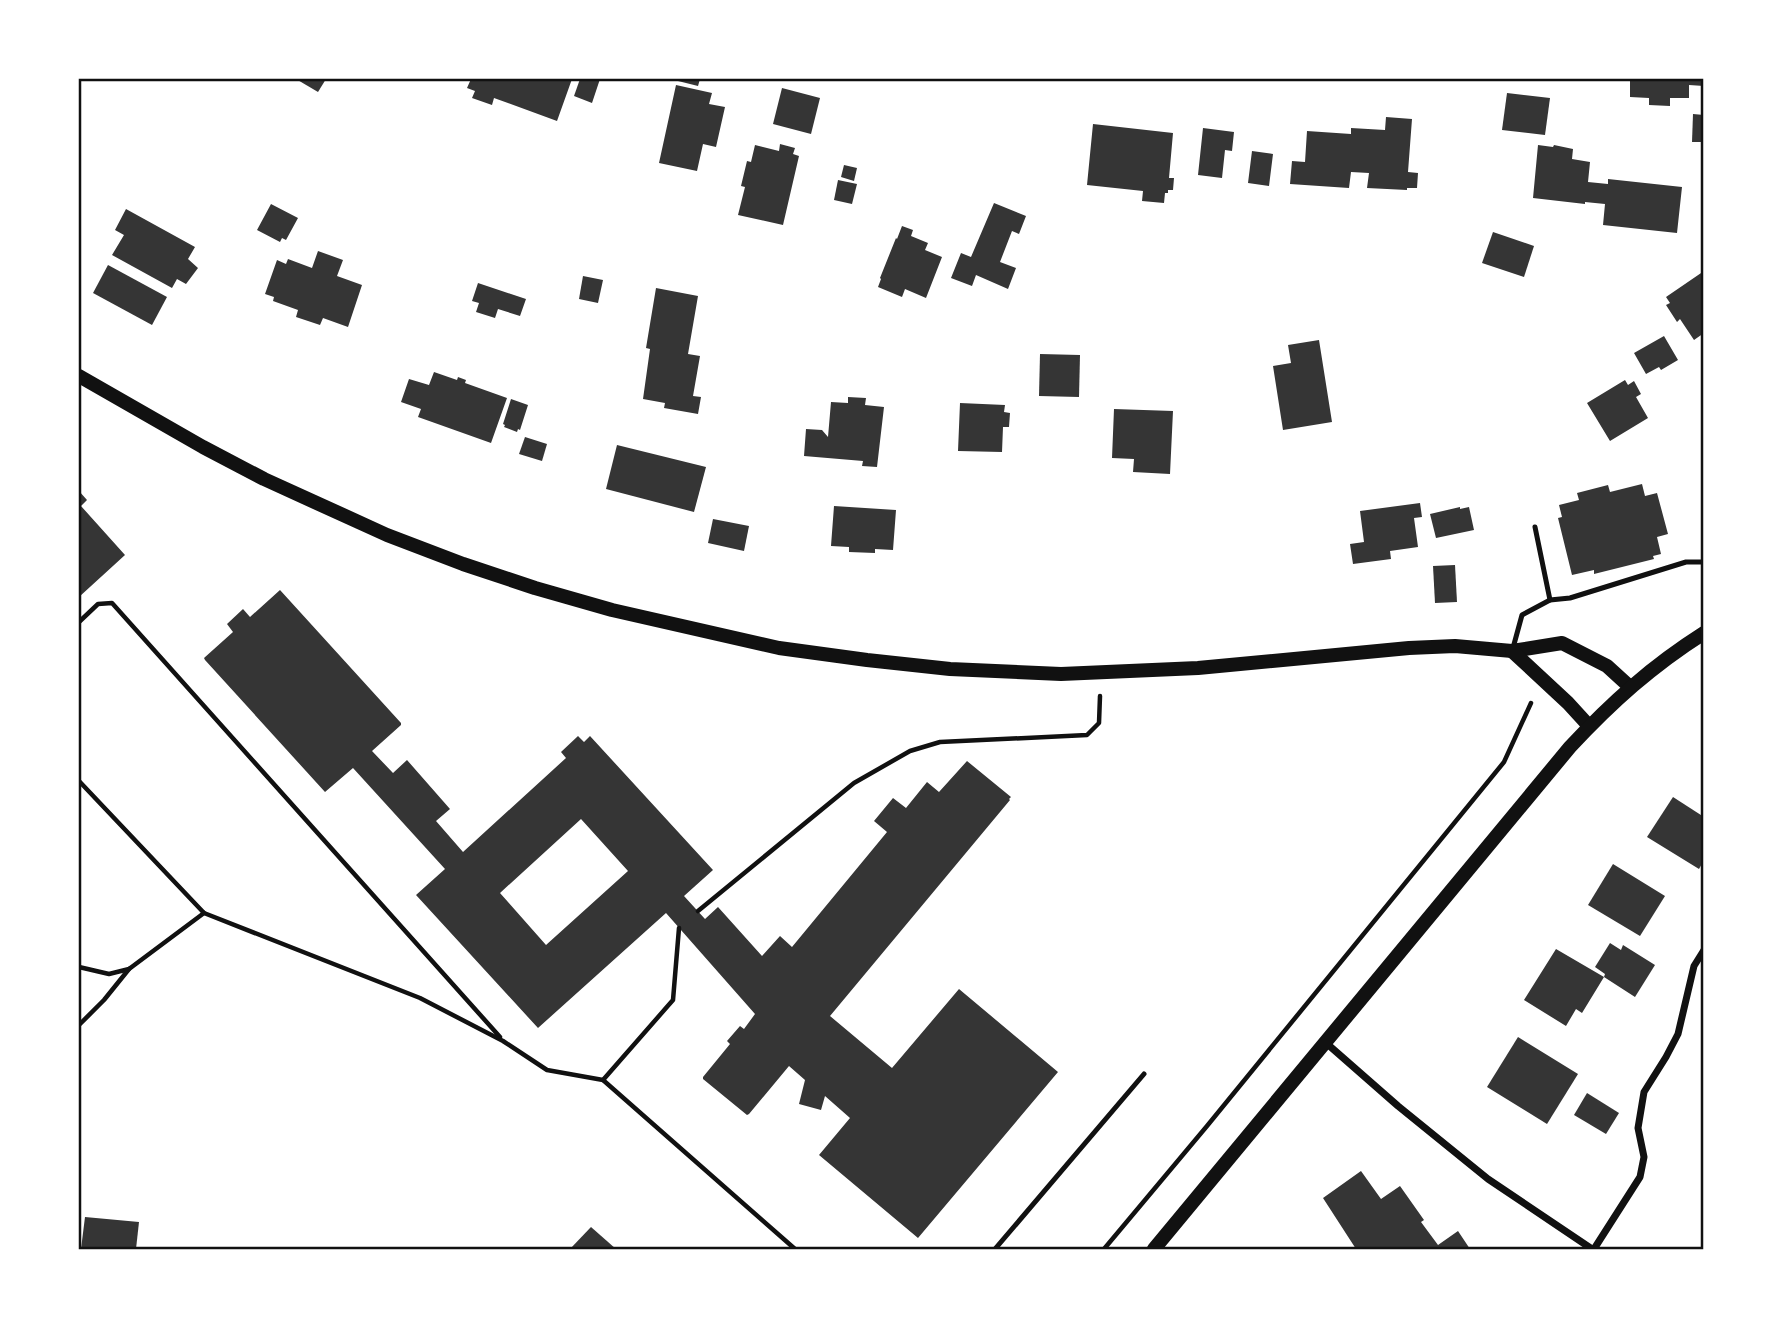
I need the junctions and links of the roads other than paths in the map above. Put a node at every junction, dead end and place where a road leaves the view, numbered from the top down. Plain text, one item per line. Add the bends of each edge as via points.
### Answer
1 (79, 376) edge
2 (1535, 527) dead end
3 (1704, 562) edge
4 (1550, 600) junction
5 (1704, 634) edge
6 (1512, 651) junction
7 (1630, 687) junction
8 (1589, 726) junction
9 (1704, 950) edge
10 (1325, 1042) junction
11 (1144, 1074) dead end
12 (995, 1249) edge
13 (1154, 1249) edge
14 (1593, 1249) edge

1 - 6 main road via 203,447 387,535 561,595 779,648 950,669 1061,674 1198,668 1409,648
2 - 4 lane
3 - 4 lane via 1686,562
4 - 6 lane via 1522,615
5 - 7 main road
6 - 7 main road via 1562,643 1607,666
6 - 8 main road
7 - 8 main road
8 - 10 main road
9 - 14 street via 1694,966 1678,1034 1644,1092 1638,1128 1644,1157 1640,1177
10 - 13 main road
10 - 14 street via 1488,1179
11 - 12 lane

